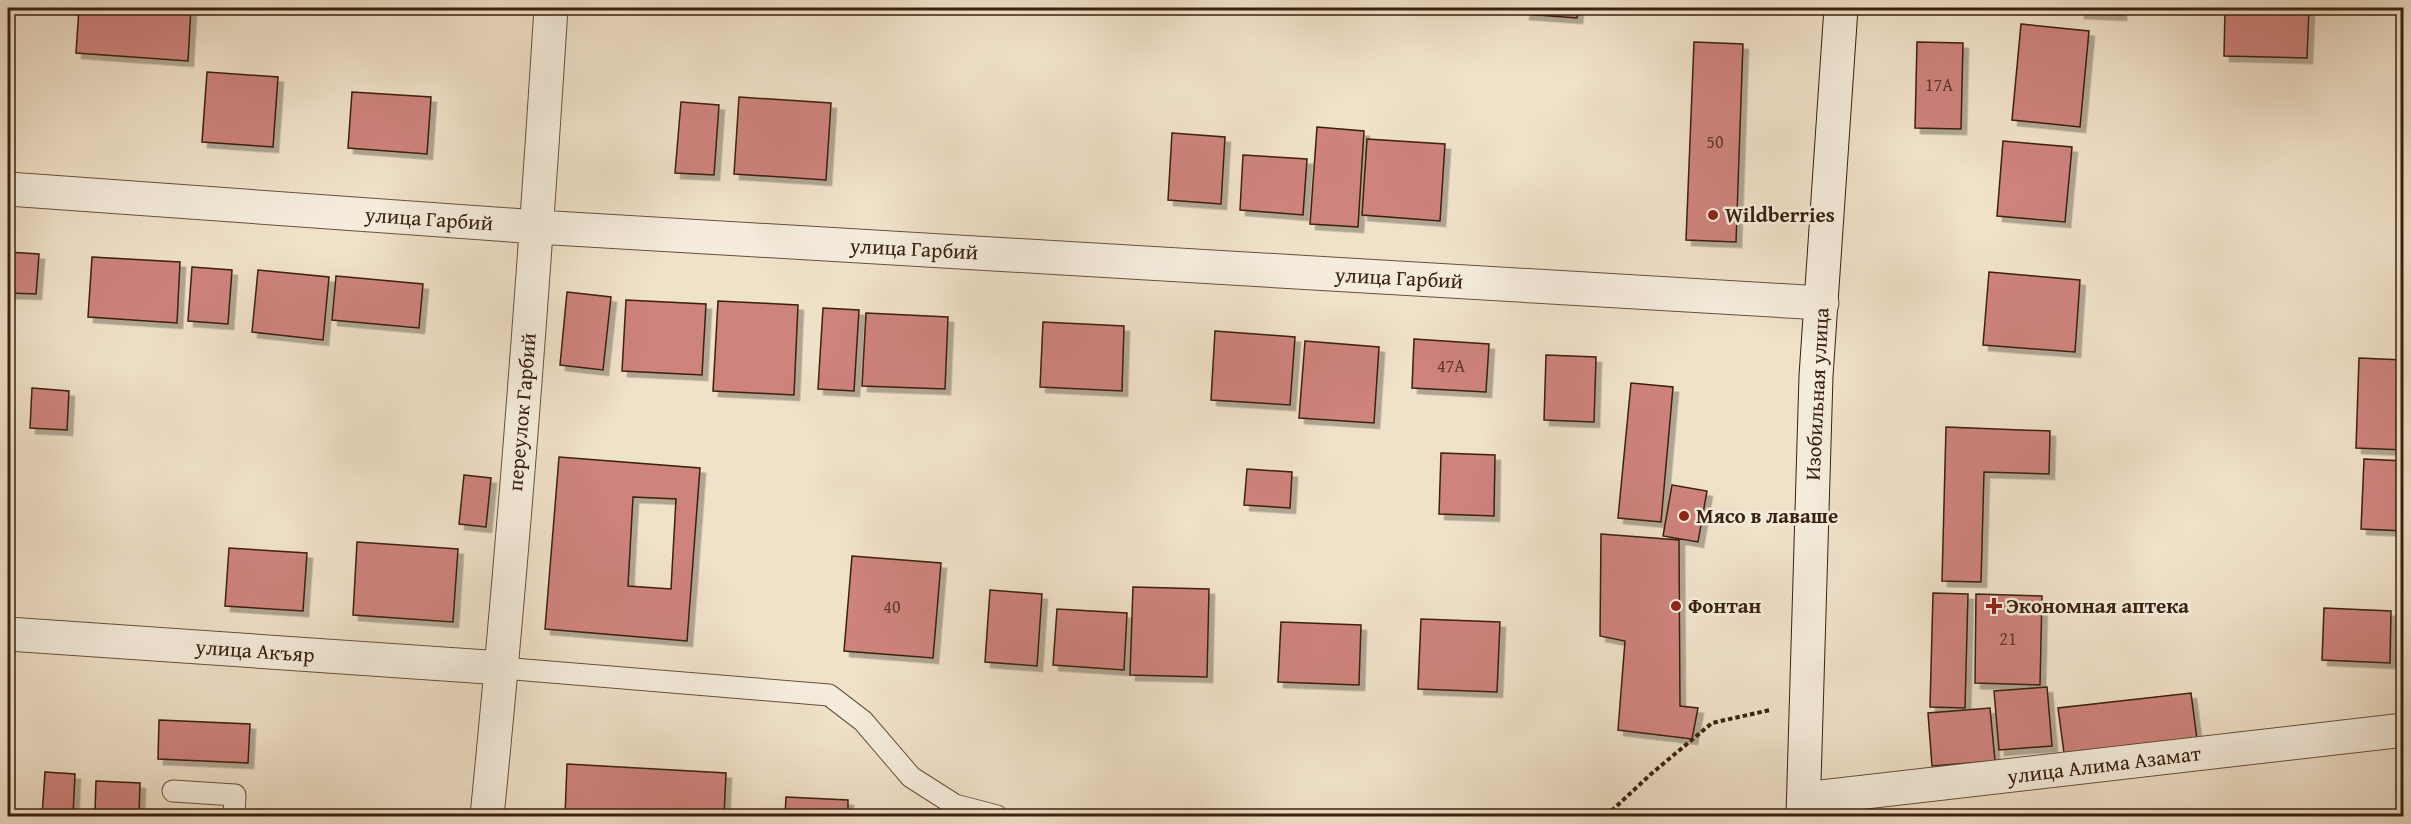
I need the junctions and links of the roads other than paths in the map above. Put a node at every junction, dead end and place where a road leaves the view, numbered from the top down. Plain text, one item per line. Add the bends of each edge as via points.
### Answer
1 (550, 8) edge
2 (1841, 8) edge
3 (8, 189) edge
4 (537, 227) junction
5 (1822, 303) junction
6 (8, 634) edge
7 (502, 668) junction
8 (2403, 730) edge
9 (173, 791) dead end
10 (1803, 812) edge
11 (234, 816) edge
12 (487, 816) edge
13 (997, 816) edge

1 - 4 street, переулок Гарбий
2 - 5 street, Изобильная улица
3 - 4 street, улица Гарбий
4 - 5 street, улица Гарбий
4 - 7 street, переулок Гарбий
5 - 10 street, Изобильная улица via 1816,376
6 - 7 street, улица Акъяр
7 - 12 street, переулок Гарбий
7 - 13 lane via 829,694 863,721 911,777 955,806
8 - 10 street, улица Алима Азамат
9 - 11 lane via 235,795

